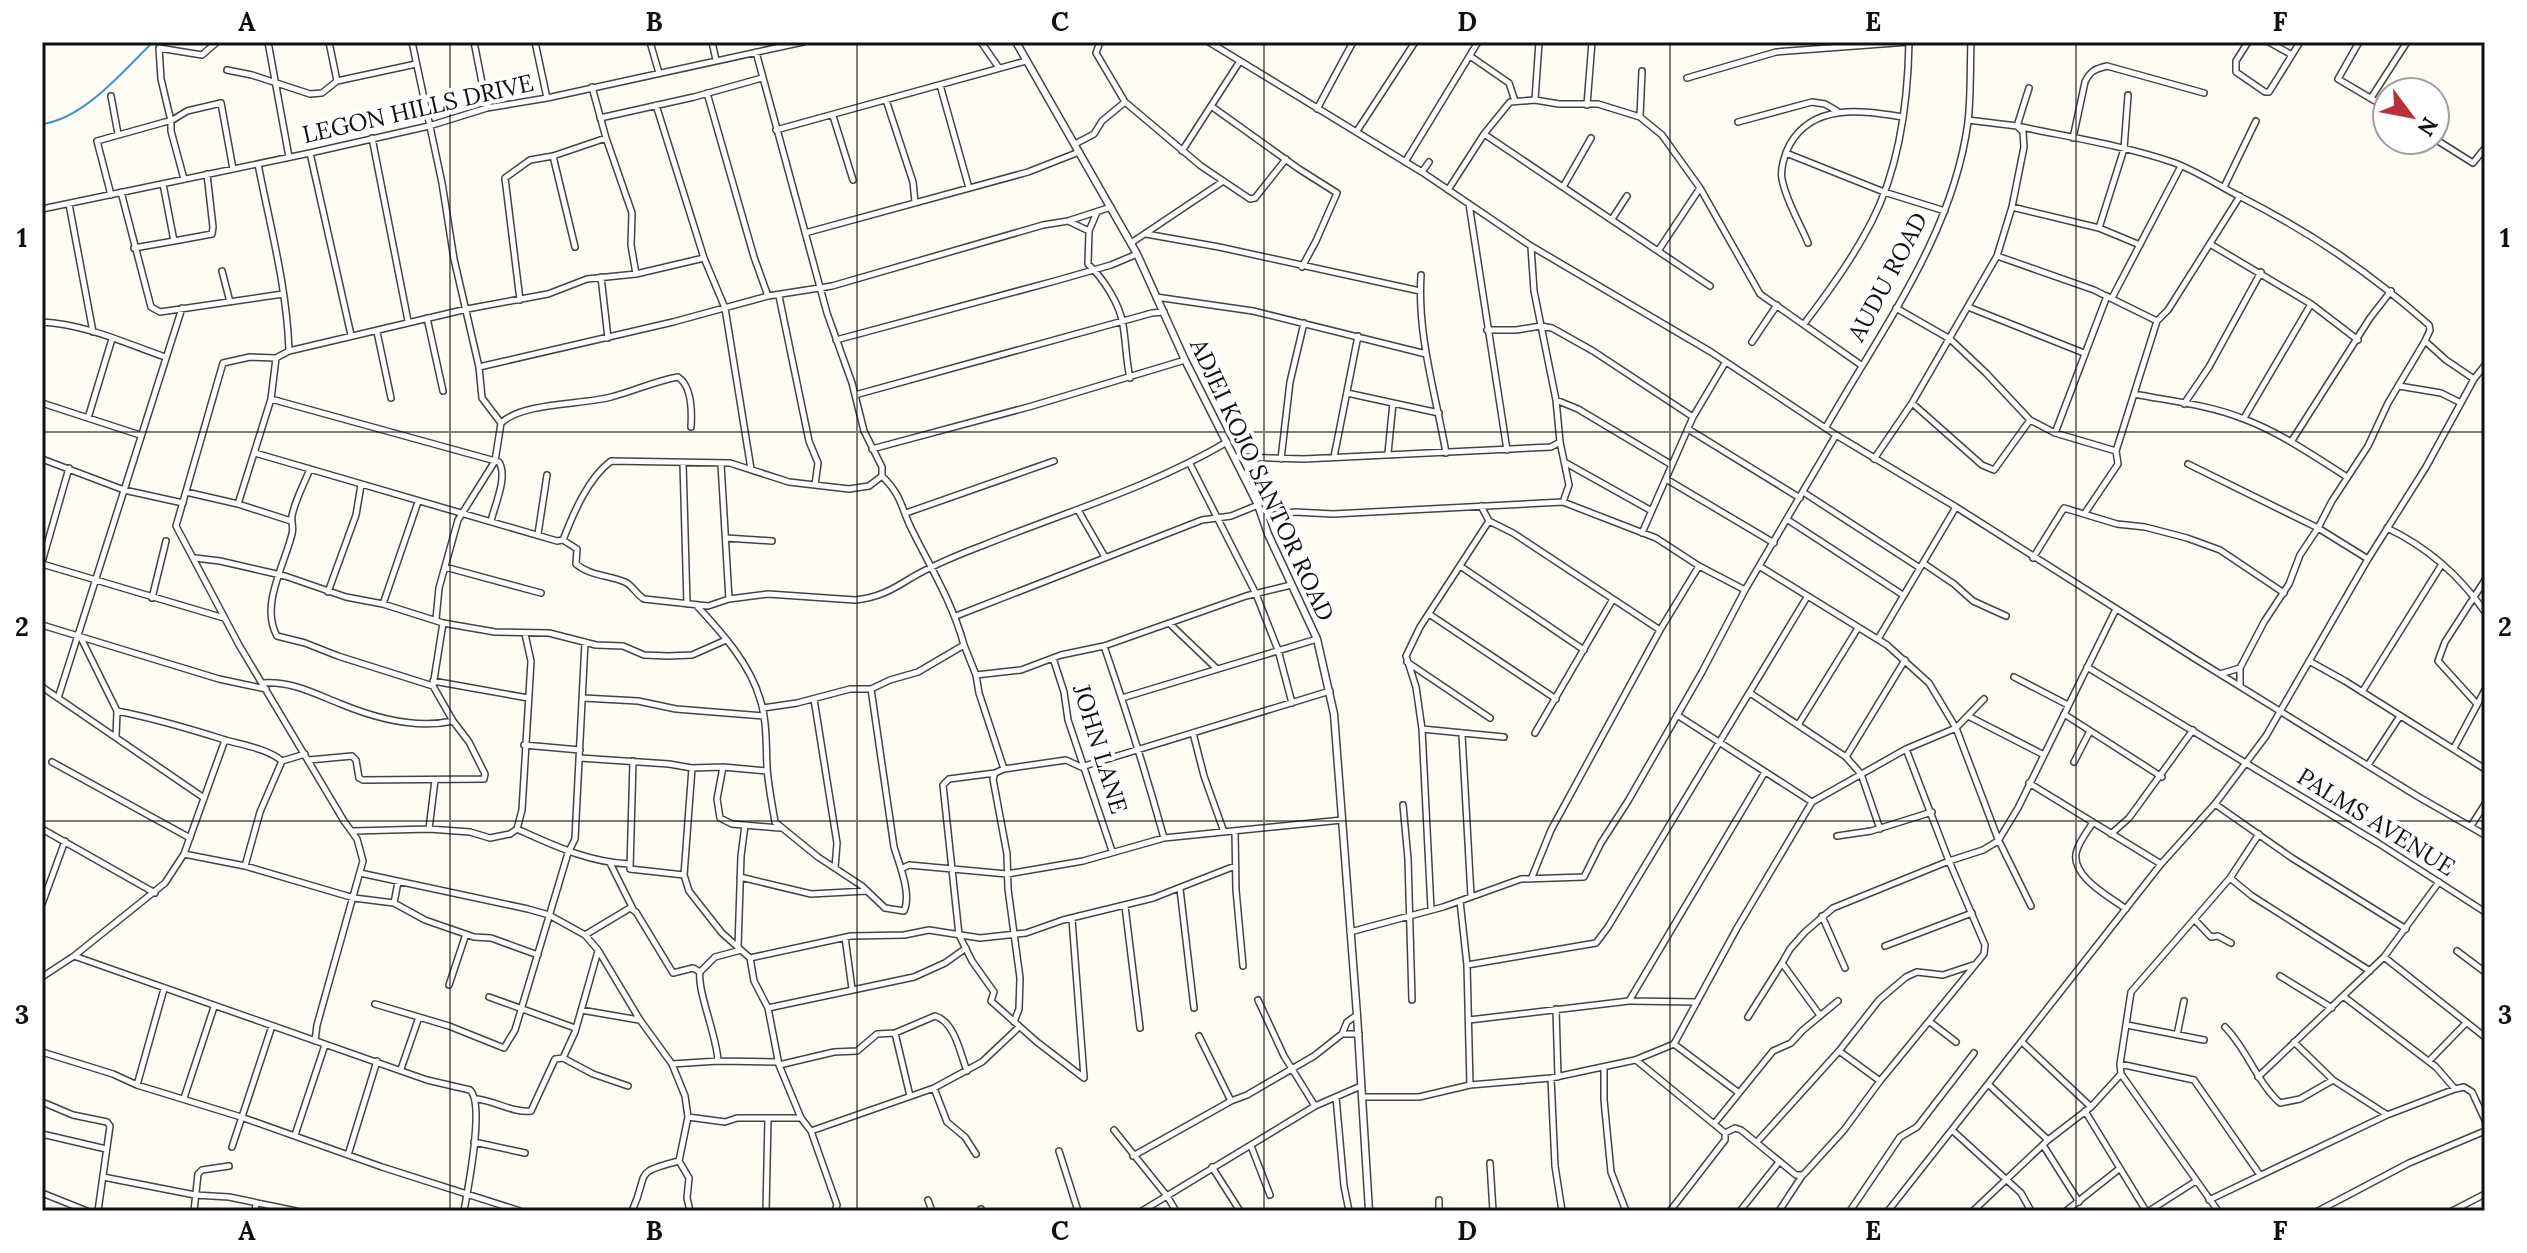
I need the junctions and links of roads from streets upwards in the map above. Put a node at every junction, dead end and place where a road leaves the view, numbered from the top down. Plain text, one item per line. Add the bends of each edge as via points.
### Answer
1 (217, 42) edge
2 (268, 42) edge
3 (329, 42) edge
4 (412, 42) edge
5 (474, 42) edge
6 (535, 42) edge
7 (650, 42) edge
8 (712, 42) edge
9 (803, 42) edge
10 (981, 42) edge
11 (1016, 42) edge
12 (1100, 42) edge
13 (1209, 42) edge
14 (1353, 42) edge
15 (1415, 42) edge
16 (1478, 42) edge
17 (1539, 42) edge
18 (1592, 42) edge
19 (1909, 42) edge
20 (1971, 42) edge
21 (2248, 42) edge
22 (2269, 42) edge
23 (2300, 42) edge
24 (2359, 42) edge
25 (2407, 42) edge
26 (756, 52) junction
27 (2292, 55) junction
28 (1470, 56) junction
29 (716, 60) junction
30 (1026, 61) junction
31 (1240, 61) junction
32 (416, 64) junction
33 (999, 68) junction
34 (227, 70) dead end
35 (1642, 71) dead end
36 (659, 73) junction
37 (2385, 76) edge
38 (762, 78) junction
39 (1687, 78) dead end
40 (337, 81) junction
41 (276, 83) junction
42 (940, 85) junction
43 (592, 87) junction
44 (2029, 88) dead end
45 (707, 93) junction
46 (2204, 93) dead end
47 (2128, 95) dead end
48 (111, 96) dead end
49 (547, 98) junction
50 (2371, 98) edge
51 (886, 100) junction
52 (1535, 100) junction
53 (1515, 101) junction
54 (1125, 102) junction
55 (656, 105) junction
56 (1587, 105) junction
57 (1211, 106) junction
58 (487, 108) junction
59 (1317, 109) junction
60 (1838, 112) junction
61 (833, 116) junction
62 (1640, 117) junction
63 (1903, 117) junction
64 (600, 118) junction
65 (1968, 120) junction
66 (171, 121) junction
67 (2256, 121) dead end
68 (1738, 122) dead end
69 (429, 126) junction
70 (2017, 126) junction
71 (776, 130) junction
72 (1357, 131) junction
73 (118, 134) junction
74 (1484, 134) junction
75 (372, 138) junction
76 (606, 138) junction
77 (1591, 138) dead end
78 (2073, 138) junction
79 (1075, 144) junction
80 (2485, 148) edge
81 (2124, 149) junction
82 (2451, 149) edge
83 (1182, 151) junction
84 (1079, 152) junction
85 (310, 153) junction
86 (1786, 153) junction
87 (553, 156) junction
88 (289, 157) junction
89 (1286, 159) junction
90 (1405, 162) junction
91 (1429, 162) dead end
92 (258, 164) junction
93 (2181, 166) junction
94 (233, 169) junction
95 (1422, 172) junction
96 (207, 174) junction
97 (184, 179) junction
98 (853, 180) dead end
99 (1222, 182) junction
100 (163, 184) junction
101 (1563, 187) junction
102 (2224, 187) junction
103 (1700, 188) junction
104 (969, 189) junction
105 (1448, 190) junction
106 (121, 192) junction
107 (1884, 192) junction
108 (111, 195) junction
109 (1627, 196) dead end
110 (2240, 196) junction
111 (915, 203) junction
112 (1468, 203) junction
113 (69, 204) junction
114 (1111, 207) junction
115 (2012, 207) junction
116 (42, 209) edge
117 (1945, 211) junction
118 (1097, 212) junction
119 (1612, 219) junction
120 (1068, 221) junction
121 (2099, 228) junction
122 (1089, 231) junction
123 (805, 233) junction
124 (1146, 234) junction
125 (174, 241) junction
126 (1131, 243) junction
127 (1808, 243) dead end
128 (2210, 244) junction
129 (2140, 245) junction
130 (1531, 246) junction
131 (575, 247) dead end
132 (134, 248) junction
133 (1658, 251) junction
134 (1137, 254) junction
135 (1997, 256) junction
136 (704, 258) junction
137 (1302, 267) junction
138 (1094, 270) junction
139 (222, 271) dead end
140 (2261, 272) junction
141 (636, 274) junction
142 (1421, 275) dead end
143 (601, 277) junction
144 (1710, 286) dead end
145 (820, 287) junction
146 (1420, 291) junction
147 (2391, 291) junction
148 (283, 294) junction
149 (768, 296) junction
150 (779, 296) junction
151 (1156, 297) junction
152 (2110, 297) junction
153 (520, 300) junction
154 (230, 302) junction
155 (2311, 304) junction
156 (1777, 305) junction
157 (1968, 307) junction
158 (182, 308) junction
159 (725, 308) junction
160 (1896, 308) junction
161 (467, 309) junction
162 (1164, 312) junction
163 (427, 318) junction
164 (2157, 321) junction
165 (42, 322) edge
166 (409, 322) junction
167 (1123, 322) junction
168 (1304, 323) junction
169 (1804, 324) junction
170 (1541, 326) junction
171 (1487, 330) junction
172 (93, 332) junction
173 (377, 332) junction
174 (351, 335) junction
175 (1358, 336) junction
176 (608, 338) junction
177 (112, 339) junction
178 (1950, 339) junction
179 (836, 340) junction
180 (2358, 340) junction
181 (2425, 341) junction
182 (1752, 342) dead end
183 (289, 351) junction
184 (2084, 353) junction
185 (1426, 354) junction
186 (165, 357) junction
187 (276, 358) junction
188 (1185, 360) junction
189 (1725, 363) junction
190 (1861, 365) junction
191 (2485, 365) edge
192 (479, 367) junction
193 (1130, 378) junction
194 (2474, 379) junction
195 (2399, 386) junction
196 (443, 391) dead end
197 (1347, 393) junction
198 (2134, 394) junction
199 (855, 395) junction
200 (391, 398) dead end
201 (271, 399) junction
202 (1556, 400) junction
203 (42, 403) edge
204 (1393, 403) junction
205 (1912, 403) junction
206 (2461, 403) junction
207 (2184, 404) junction
208 (1439, 413) junction
209 (1693, 417) junction
210 (88, 418) junction
211 (2244, 418) junction
212 (2030, 420) junction
213 (501, 423) junction
214 (691, 427) dead end
215 (1826, 427) junction
216 (1688, 429) junction
217 (2055, 433) junction
218 (140, 435) junction
219 (1836, 435) junction
220 (1227, 442) junction
221 (1560, 442) junction
222 (2291, 442) junction
223 (872, 449) junction
224 (1507, 450) junction
225 (2116, 451) junction
226 (255, 453) junction
227 (1388, 453) junction
228 (1446, 453) junction
229 (1235, 457) junction
230 (1334, 457) junction
231 (42, 459) edge
232 (1281, 459) junction
233 (1874, 459) junction
234 (495, 461) junction
235 (1054, 461) dead end
236 (683, 463) junction
237 (1566, 463) junction
238 (721, 464) junction
239 (1190, 464) junction
240 (2188, 464) dead end
241 (1672, 465) junction
242 (69, 468) junction
243 (310, 469) junction
244 (751, 469) junction
245 (547, 475) dead end
246 (882, 476) junction
247 (2347, 477) junction
248 (1666, 479) junction
249 (361, 485) junction
250 (815, 485) junction
251 (124, 490) junction
252 (186, 492) junction
253 (1801, 495) junction
254 (418, 502) junction
255 (1563, 502) junction
256 (183, 503) junction
257 (238, 504) junction
258 (1258, 505) junction
259 (1481, 506) junction
260 (1956, 507) junction
261 (1078, 510) junction
262 (1650, 510) dead end
263 (462, 512) junction
264 (906, 513) junction
265 (2085, 513) junction
266 (1263, 517) junction
267 (1218, 519) junction
268 (1788, 520) junction
269 (291, 521) junction
270 (491, 521) junction
271 (1489, 521) junction
272 (2318, 528) junction
273 (2387, 528) junction
274 (1642, 533) junction
275 (538, 534) junction
276 (726, 538) junction
277 (563, 540) junction
278 (166, 541) dead end
279 (772, 541) dead end
280 (1774, 543) junction
281 (1105, 557) junction
282 (194, 558) junction
283 (2033, 558) junction
284 (2368, 559) junction
285 (42, 563) edge
286 (2442, 564) junction
287 (1460, 566) junction
288 (1699, 566) junction
289 (1759, 566) junction
290 (1922, 566) junction
291 (445, 567) junction
292 (932, 569) junction
293 (277, 575) junction
294 (2485, 580) edge
295 (95, 581) junction
296 (1291, 585) junction
297 (1745, 590) junction
298 (328, 592) junction
299 (541, 593) dead end
300 (2284, 593) junction
301 (1256, 594) junction
302 (1903, 595) junction
303 (1807, 597) junction
304 (2475, 597) junction
305 (152, 598) junction
306 (729, 599) junction
307 (1613, 599) junction
308 (383, 604) junction
309 (687, 604) junction
310 (697, 606) junction
311 (2116, 609) junction
312 (2485, 612) edge
313 (1429, 614) junction
314 (956, 616) junction
315 (2006, 616) dead end
316 (225, 618) junction
317 (436, 619) junction
318 (443, 623) junction
319 (1170, 624) junction
320 (42, 625) edge
321 (1858, 628) junction
322 (1660, 630) junction
323 (525, 634) junction
324 (80, 635) junction
325 (1317, 639) junction
326 (1878, 639) junction
327 (726, 640) junction
328 (585, 642) junction
329 (964, 645) junction
330 (1104, 646) junction
331 (1278, 650) junction
332 (1584, 650) junction
333 (1053, 658) junction
334 (1905, 660) junction
335 (2309, 661) junction
336 (1407, 662) junction
337 (2087, 667) junction
338 (2240, 668) junction
339 (1217, 669) junction
340 (2219, 674) junction
341 (976, 675) junction
342 (2014, 677) dead end
343 (433, 683) junction
344 (265, 686) junction
345 (2240, 686) junction
346 (42, 687) edge
347 (871, 689) junction
348 (2485, 690) edge
349 (1331, 691) junction
350 (2362, 692) junction
351 (1750, 693) junction
352 (58, 698) junction
353 (528, 698) junction
354 (582, 698) junction
355 (1122, 698) junction
356 (814, 699) junction
357 (1556, 699) junction
358 (1984, 699) dead end
359 (1292, 703) junction
360 (2477, 704) junction
361 (2068, 705) junction
362 (763, 708) junction
363 (117, 711) junction
364 (2282, 712) junction
365 (2064, 714) junction
366 (1677, 715) junction
367 (764, 716) junction
368 (1968, 716) junction
369 (2400, 716) junction
370 (1490, 718) dead end
371 (453, 721) junction
372 (1798, 725) junction
373 (1956, 728) junction
374 (1422, 729) junction
375 (2193, 730) junction
376 (2090, 731) junction
377 (1193, 733) junction
378 (1535, 733) dead end
379 (1462, 735) junction
380 (116, 737) junction
381 (1504, 737) dead end
382 (225, 740) junction
383 (1719, 744) junction
384 (524, 745) junction
385 (1139, 747) junction
386 (2454, 748) junction
387 (1906, 749) junction
388 (580, 750) junction
389 (2044, 755) junction
390 (307, 757) junction
391 (1846, 757) junction
392 (580, 758) junction
393 (282, 761) junction
394 (633, 761) junction
395 (52, 762) dead end
396 (2074, 762) dead end
397 (2247, 763) junction
398 (2368, 765) junction
399 (1085, 766) junction
400 (723, 767) junction
401 (692, 768) junction
402 (1004, 769) junction
403 (2485, 769) edge
404 (767, 771) junction
405 (1765, 772) junction
406 (995, 773) junction
407 (1861, 774) junction
408 (2162, 777) junction
409 (435, 780) junction
410 (2029, 783) junction
411 (204, 798) junction
412 (1812, 802) junction
413 (2215, 804) junction
414 (2485, 804) edge
415 (1403, 805) dead end
416 (1932, 812) junction
417 (1342, 820) junction
418 (2093, 822) junction
419 (745, 825) junction
420 (2471, 826) junction
421 (781, 828) junction
422 (42, 829) edge
423 (429, 829) junction
424 (517, 829) junction
425 (1880, 829) junction
426 (352, 831) junction
427 (1235, 831) junction
428 (1224, 832) junction
429 (2111, 834) junction
430 (2259, 834) junction
431 (2485, 835) edge
432 (1837, 836) dead end
433 (190, 838) junction
434 (1164, 838) junction
435 (1998, 839) junction
436 (65, 841) junction
437 (1112, 851) junction
438 (568, 853) junction
439 (184, 854) junction
440 (1949, 861) junction
441 (610, 863) junction
442 (629, 864) junction
443 (2161, 864) junction
444 (245, 866) junction
445 (1235, 866) junction
446 (835, 868) junction
447 (953, 868) junction
448 (901, 869) junction
449 (360, 873) junction
450 (1007, 874) junction
451 (684, 875) junction
452 (740, 877) junction
453 (1532, 877) junction
454 (2230, 878) junction
455 (398, 882) junction
456 (2439, 882) junction
457 (1180, 889) junction
458 (867, 891) junction
459 (155, 893) junction
460 (1471, 896) junction
461 (354, 898) junction
462 (1460, 901) junction
463 (394, 903) junction
464 (42, 904) edge
465 (1125, 906) junction
466 (2031, 906) dead end
467 (2126, 909) junction
468 (634, 910) junction
469 (1431, 910) junction
470 (2485, 911) edge
471 (1972, 913) junction
472 (549, 915) junction
473 (1411, 916) junction
474 (1822, 916) junction
475 (1072, 919) junction
476 (2195, 920) junction
477 (2406, 929) junction
478 (1350, 932) junction
479 (466, 934) junction
480 (1015, 934) junction
481 (585, 935) junction
482 (959, 935) junction
483 (845, 937) junction
484 (2231, 943) dead end
485 (1885, 946) dead end
486 (740, 948) junction
487 (966, 948) junction
488 (598, 950) junction
489 (2457, 951) dead end
490 (538, 955) junction
491 (74, 956) junction
492 (2384, 957) junction
493 (750, 958) junction
494 (1782, 963) junction
495 (1467, 965) junction
496 (1975, 965) junction
497 (1243, 966) dead end
498 (1845, 968) dead end
499 (2370, 971) junction
500 (700, 972) junction
501 (2485, 972) edge
502 (2280, 976) dead end
503 (42, 977) edge
504 (449, 985) dead end
505 (164, 989) junction
506 (852, 989) junction
507 (2343, 996) junction
508 (489, 997) dead end
509 (1258, 1000) dead end
510 (1412, 1000) dead end
511 (1629, 1001) junction
512 (1838, 1001) dead end
513 (2184, 1001) dead end
514 (1697, 1002) junction
515 (375, 1004) dead end
516 (214, 1007) junction
517 (768, 1008) junction
518 (1194, 1008) dead end
519 (2332, 1008) junction
520 (1556, 1009) junction
521 (581, 1010) junction
522 (521, 1011) junction
523 (1819, 1014) junction
524 (1357, 1015) junction
525 (419, 1017) junction
526 (1748, 1017) dead end
527 (640, 1020) junction
528 (1469, 1020) junction
529 (1930, 1022) junction
530 (2466, 1023) junction
531 (1016, 1024) junction
532 (2127, 1025) junction
533 (272, 1026) junction
534 (2225, 1027) dead end
535 (575, 1028) junction
536 (1140, 1028) dead end
537 (895, 1033) junction
538 (1342, 1034) junction
539 (1359, 1034) junction
540 (2177, 1035) junction
541 (1199, 1036) dead end
542 (2485, 1037) edge
543 (2204, 1040) dead end
544 (315, 1041) junction
545 (1956, 1042) dead end
546 (2022, 1042) junction
547 (2294, 1042) junction
548 (1674, 1044) junction
549 (325, 1045) junction
550 (1839, 1051) junction
551 (42, 1052) edge
552 (1974, 1053) dead end
553 (563, 1058) junction
554 (1635, 1060) junction
555 (377, 1061) junction
556 (718, 1061) junction
557 (2429, 1061) junction
558 (779, 1063) junction
559 (672, 1064) junction
560 (2120, 1064) junction
561 (1604, 1068) junction
562 (401, 1069) junction
563 (1292, 1069) junction
564 (967, 1071) junction
565 (2121, 1074) junction
566 (2258, 1077) junction
567 (1554, 1078) junction
568 (2333, 1080) junction
569 (1880, 1081) junction
570 (137, 1085) junction
571 (1470, 1085) junction
572 (1989, 1085) junction
573 (628, 1086) dead end
574 (1361, 1086) junction
575 (934, 1088) junction
576 (2455, 1089) junction
577 (1739, 1093) junction
578 (910, 1096) junction
579 (1336, 1097) junction
580 (1361, 1097) junction
581 (184, 1098) junction
582 (477, 1099) junction
583 (1231, 1101) junction
584 (42, 1102) edge
585 (1315, 1106) junction
586 (2088, 1109) junction
587 (2387, 1115) junction
588 (241, 1117) junction
589 (688, 1117) junction
590 (768, 1118) junction
591 (801, 1118) junction
592 (2485, 1120) edge
593 (1714, 1124) junction
594 (1114, 1130) dead end
595 (1952, 1130) junction
596 (811, 1131) junction
597 (2485, 1131) edge
598 (1725, 1133) junction
599 (42, 1134) edge
600 (295, 1135) junction
601 (474, 1142) junction
602 (1757, 1142) junction
603 (2045, 1143) junction
604 (1251, 1146) junction
605 (232, 1147) dead end
606 (106, 1149) junction
607 (1059, 1151) dead end
608 (525, 1153) dead end
609 (976, 1154) dead end
610 (348, 1155) junction
611 (1133, 1156) junction
612 (679, 1161) junction
613 (1779, 1162) junction
614 (1490, 1163) dead end
615 (229, 1166) dead end
616 (1212, 1167) junction
617 (2119, 1169) junction
618 (1803, 1175) junction
619 (2260, 1175) junction
620 (103, 1177) junction
621 (2007, 1179) junction
622 (2196, 1181) junction
623 (42, 1193) edge
624 (2485, 1194) edge
625 (195, 1195) junction
626 (467, 1195) junction
627 (1270, 1195) dead end
628 (1167, 1196) junction
629 (928, 1200) dead end
630 (1439, 1200) dead end
631 (2209, 1200) junction
632 (2079, 1202) junction
633 (256, 1203) junction
634 (87, 1211) edge
635 (98, 1211) edge
636 (194, 1211) edge
637 (255, 1211) edge
638 (296, 1211) edge
639 (464, 1211) edge
640 (520, 1211) edge
641 (632, 1211) edge
642 (690, 1211) edge
643 (766, 1211) edge
644 (835, 1211) edge
645 (932, 1211) edge
646 (1078, 1211) edge
647 (1142, 1211) edge
648 (1176, 1211) edge
649 (1240, 1211) edge
650 (1349, 1211) edge
651 (1369, 1211) edge
652 (1439, 1211) edge
653 (1493, 1211) edge
654 (1562, 1211) edge
655 (1626, 1211) edge
656 (1670, 1211) edge
657 (1740, 1211) edge
658 (1779, 1211) edge
659 (1850, 1211) edge
660 (1888, 1211) edge
661 (1973, 1211) edge
662 (2031, 1211) edge
663 (2066, 1211) edge
664 (2148, 1211) edge
665 (2218, 1211) edge
666 (2318, 1211) edge
667 (2452, 1211) edge

1 - 66 street via 202,55 159,48
2 - 41 street
3 - 40 street
4 - 32 street
5 - 58 street
6 - 49 street
7 - 36 street
8 - 29 street
9 - 26 street, LEGON HILLS DRIVE
10 - 33 street
11 - 30 street, ADJEI KOJO SANTOR ROAD
12 - 54 street via 1096,53
13 - 31 street
14 - 59 street
15 - 72 street
16 - 28 street
17 - 52 street
18 - 56 street
19 - 39 street via 1776,52
19 - 63 street
20 - 65 street, AUDU ROAD
21 - 27 street via 2236,61 2236,72 2265,92 2273,90
22 - 27 street
23 - 27 street
24 - 50 street via 2338,78
25 - 37 street
26 - 29 street, LEGON HILLS DRIVE
26 - 38 street
28 - 53 street via 1509,83
28 - 90 street
29 - 36 street, LEGON HILLS DRIVE
30 - 33 street
30 - 79 street, ADJEI KOJO SANTOR ROAD
31 - 57 street
31 - 59 street
32 - 40 street
32 - 69 street
33 - 42 street
34 - 41 street
35 - 62 street
36 - 43 street, LEGON HILLS DRIVE
38 - 45 street
38 - 71 street
40 - 41 street via 322,93 310,94
41 - 88 street
42 - 51 street
42 - 104 street
43 - 49 street, LEGON HILLS DRIVE
43 - 64 street
44 - 70 street
45 - 55 street
45 - 149 street
46 - 78 street via 2112,67 2097,69 2085,82
47 - 81 street
48 - 73 street
49 - 58 street, LEGON HILLS DRIVE
51 - 61 street
51 - 111 street
52 - 53 street
52 - 56 street
53 - 74 street
54 - 79 street via 1094,134
54 - 83 street
55 - 64 street
55 - 136 street
56 - 62 street
57 - 83 street
57 - 89 street
58 - 69 street, LEGON HILLS DRIVE
59 - 72 street
60 - 63 street
60 - 68 street via 1812,102
60 - 86 street via 1814,120
61 - 71 street
61 - 98 street
62 - 103 street via 1662,135
63 - 107 street
64 - 76 street
65 - 70 street
65 - 117 street, AUDU ROAD
66 - 73 street
66 - 94 street via 221,103
66 - 97 street
67 - 102 street
69 - 75 street, LEGON HILLS DRIVE
69 - 161 street
70 - 78 street
70 - 115 street via 2024,147
71 - 123 street
72 - 90 street
73 - 108 street via 97,141
74 - 101 street
74 - 105 street
75 - 85 street, LEGON HILLS DRIVE
75 - 166 street
76 - 87 street
76 - 141 street via 632,213
77 - 101 street
78 - 81 street
79 - 84 street, ADJEI KOJO SANTOR ROAD
80 - 82 street via 2473,163
81 - 93 street
81 - 121 street
83 - 99 street
84 - 104 street
84 - 114 street, ADJEI KOJO SANTOR ROAD
85 - 88 street, LEGON HILLS DRIVE
85 - 174 street
86 - 107 street
86 - 127 street via 1781,177
87 - 131 street
87 - 153 street via 530,160 505,178
88 - 92 street, LEGON HILLS DRIVE
89 - 99 street via 1253,199
89 - 137 street via 1337,193
90 - 95 street
91 - 95 street
92 - 94 street, LEGON HILLS DRIVE
92 - 148 street
93 - 102 street
93 - 129 street
94 - 96 street, LEGON HILLS DRIVE
95 - 105 street
96 - 97 street, LEGON HILLS DRIVE
96 - 125 street via 212,234
97 - 100 street, LEGON HILLS DRIVE
99 - 124 street
100 - 106 street, LEGON HILLS DRIVE
100 - 125 street
101 - 119 street
102 - 110 street
103 - 133 street
103 - 156 street via 1760,294
104 - 111 street
105 - 112 street
106 - 108 street, LEGON HILLS DRIVE
106 - 132 street
107 - 117 street
107 - 169 street via 1852,255
108 - 113 street, LEGON HILLS DRIVE
109 - 119 street
110 - 128 street
110 - 147 street via 2315,237
111 - 123 street
112 - 130 street
112 - 171 street
113 - 116 street, LEGON HILLS DRIVE
113 - 172 street
114 - 118 street
114 - 126 street, ADJEI KOJO SANTOR ROAD
115 - 121 street
115 - 135 street
117 - 160 street, AUDU ROAD
118 - 120 street
118 - 122 street
119 - 133 street
120 - 122 street
120 - 145 street
121 - 129 street
122 - 138 street via 1088,264
123 - 145 street
124 - 126 street
124 - 137 street
125 - 132 street
126 - 134 street, ADJEI KOJO SANTOR ROAD
128 - 140 street
128 - 164 street
129 - 152 street
130 - 170 street
130 - 189 street
132 - 158 street via 151,307 160,312
133 - 144 street
134 - 138 street
134 - 151 street, ADJEI KOJO SANTOR ROAD
135 - 152 street
135 - 157 street
136 - 141 street
136 - 159 street
137 - 146 street
138 - 167 street
138 - 179 street
139 - 154 street
140 - 155 street
140 - 207 street
141 - 143 street
142 - 146 street
143 - 153 street
143 - 176 street
145 - 150 street
145 - 179 street
146 - 185 street
147 - 180 street
147 - 181 street via 2429,325
148 - 154 street
148 - 183 street
149 - 150 street
149 - 159 street
150 - 250 street via 817,458
151 - 162 street, ADJEI KOJO SANTOR ROAD
151 - 168 street
152 - 164 street
152 - 184 street
153 - 161 street
154 - 158 street
155 - 180 street
155 - 211 street
156 - 169 street
156 - 182 street
157 - 178 street
157 - 184 street
158 - 186 street
159 - 176 street
159 - 244 street
160 - 178 street
160 - 190 street, AUDU ROAD
161 - 163 street
161 - 192 street
162 - 167 street
162 - 188 street, ADJEI KOJO SANTOR ROAD
163 - 166 street
163 - 196 street
164 - 198 street
165 - 172 street
166 - 173 street
167 - 193 street
167 - 199 street
168 - 175 street
168 - 232 street
169 - 190 street
170 - 171 street
170 - 202 street
170 - 209 street via 1563,333
171 - 224 street
172 - 177 street
173 - 174 street
173 - 200 street
174 - 183 street
175 - 185 street
175 - 197 street
176 - 192 street
177 - 186 street
177 - 210 street
178 - 205 street
178 - 212 street
179 - 199 street
180 - 222 street
181 - 194 street
181 - 195 street
183 - 187 street
184 - 217 street
185 - 208 street
186 - 218 street
187 - 201 street
187 - 252 street via 223,363
188 - 193 street
188 - 220 street, ADJEI KOJO SANTOR ROAD
189 - 209 street
189 - 215 street
190 - 215 street, AUDU ROAD
191 - 194 street
192 - 213 street via 482,398
193 - 223 street
194 - 206 street
195 - 206 street via 2441,393
195 - 247 street
197 - 204 street
197 - 230 street
198 - 207 street
198 - 225 street
199 - 223 street
201 - 226 street
201 - 234 street
202 - 221 street
202 - 241 street
203 - 210 street
204 - 208 street
204 - 227 street
205 - 212 street via 1994,470
205 - 233 street
206 - 273 street
207 - 211 street
208 - 228 street
209 - 216 street
210 - 218 street
211 - 222 street
212 - 217 street
213 - 214 street via 514,415 612,397 678,377 689,396
213 - 234 street
215 - 219 street
216 - 241 street
216 - 253 street
217 - 225 street
218 - 251 street
219 - 233 street
219 - 253 street
220 - 229 street, ADJEI KOJO SANTOR ROAD
220 - 239 street
221 - 224 street
221 - 237 street
222 - 247 street
223 - 246 street
224 - 228 street
225 - 265 street via 2118,464
226 - 243 street
226 - 257 street
227 - 228 street
227 - 230 street
229 - 232 street
229 - 258 street, ADJEI KOJO SANTOR ROAD
230 - 232 street
231 - 242 street
233 - 260 street
234 - 263 street
234 - 270 street via 502,466 502,475
235 - 264 street
236 - 238 street
236 - 277 street via 611,461 599,470
236 - 309 street
237 - 255 street via 1569,485
237 - 262 street
238 - 244 street
238 - 276 street
239 - 261 street
239 - 267 street
240 - 272 street
241 - 248 street
242 - 251 street
242 - 285 street
243 - 249 street
243 - 269 street
244 - 250 street
245 - 275 street
246 - 250 street via 859,489
246 - 264 street
247 - 272 street
248 - 274 street
248 - 280 street
249 - 254 street
249 - 298 street via 356,515
251 - 256 street
251 - 295 street
252 - 256 street
252 - 257 street
253 - 268 street
253 - 290 street
254 - 263 street
254 - 308 street
255 - 259 street
255 - 274 street
256 - 282 street via 176,526
257 - 269 street
258 - 266 street, ADJEI KOJO SANTOR ROAD
258 - 267 street
259 - 266 street
259 - 271 street
260 - 283 street
260 - 290 street
261 - 281 street
261 - 292 street
263 - 270 street
263 - 291 street
264 - 292 street
265 - 283 street via 2064,508
265 - 300 street via 2220,550
266 - 296 street, ADJEI KOJO SANTOR ROAD
267 - 281 street via 1202,520
267 - 301 street
268 - 280 street
268 - 302 street
269 - 293 street via 294,531
270 - 275 street
271 - 287 street
271 - 307 street
272 - 284 street
272 - 300 street
273 - 284 street
273 - 286 street
274 - 288 street
275 - 277 street
276 - 279 street
276 - 306 street
277 - 309 street via 577,549 576,564 583,570 629,584 644,599
278 - 305 street
280 - 289 street
281 - 314 street
282 - 293 street
282 - 316 street
283 - 311 street
284 - 335 street
285 - 295 street
286 - 304 street
286 - 350 street
287 - 313 street
287 - 332 street
288 - 297 street
288 - 322 street
289 - 297 street
289 - 303 street
290 - 302 street
290 - 315 street
291 - 299 street
291 - 317 street
292 - 306 street via 868,599 768,594
292 - 314 street
293 - 298 street
293 - 343 street via 269,622 277,636
294 - 304 street
295 - 305 street
295 - 324 street
296 - 301 street
296 - 325 street, ADJEI KOJO SANTOR ROAD
297 - 366 street
298 - 308 street
300 - 338 street
301 - 319 street
301 - 331 street
302 - 326 street
303 - 321 street
303 - 351 street
304 - 312 street
304 - 360 street via 2438,661
305 - 316 street
306 - 310 street
307 - 322 street
307 - 332 street
308 - 317 street
309 - 310 street
310 - 327 street
311 - 337 street
311 - 340 street
313 - 336 street via 1406,654
313 - 357 street
314 - 329 street
316 - 344 street
317 - 318 street
318 - 323 street
318 - 343 street
319 - 330 street
319 - 339 street
320 - 324 street
321 - 326 street
321 - 372 street
322 - 453 street via 1551,830
323 - 328 street via 549,633
323 - 353 street via 531,661
324 - 344 street via 219,679
324 - 352 street
324 - 363 street
325 - 331 street
325 - 349 street, ADJEI KOJO SANTOR ROAD
326 - 334 street
327 - 328 street via 692,655 668,656
327 - 362 street via 754,683
328 - 354 street
329 - 341 street
329 - 347 street via 918,672
330 - 333 street
330 - 355 street
331 - 339 street
331 - 359 street
332 - 357 street
333 - 341 street via 1007,673
333 - 399 street, JOHN LANE
334 - 373 street via 1929,683
334 - 391 street
335 - 350 street
335 - 364 street
336 - 370 street
336 - 374 street
337 - 361 street
337 - 375 street, PALMS AVENUE
338 - 340 street
338 - 345 street
339 - 355 street
340 - 345 street
341 - 402 street
342 - 361 street
343 - 353 street
343 - 371 street
344 - 371 street via 280,682 410,723
344 - 390 street
345 - 364 street
346 - 352 street
347 - 356 street
347 - 448 street
348 - 360 street
349 - 359 street
349 - 417 street, ADJEI KOJO SANTOR ROAD
350 - 369 street
351 - 372 street
351 - 383 street
352 - 380 street
353 - 384 street
354 - 367 street
354 - 388 street
355 - 385 street
356 - 362 street
356 - 446 street via 837,843
357 - 378 street
358 - 368 street
359 - 377 street
360 - 386 street
361 - 365 street
362 - 367 street
363 - 380 street
363 - 382 street
364 - 397 street
364 - 398 street
365 - 376 street
365 - 389 street
366 - 383 street
366 - 453 street via 1584,877
367 - 404 street
368 - 373 street
368 - 389 street
369 - 386 street
369 - 398 street
371 - 409 street via 469,742 484,779
372 - 391 street
373 - 387 street
373 - 435 street
374 - 379 street
374 - 469 street
375 - 397 street, PALMS AVENUE
375 - 408 street
376 - 396 street
376 - 408 street
377 - 385 street
377 - 428 street
379 - 381 street
379 - 460 street
380 - 411 street
382 - 393 street
382 - 411 street
383 - 405 street
383 - 495 street via 1596,943
384 - 388 street
384 - 424 street
385 - 399 street
385 - 434 street
386 - 403 street
387 - 407 street
387 - 416 street
388 - 392 street
389 - 410 street
390 - 393 street
390 - 409 street via 352,756 363,780
390 - 426 street
391 - 407 street
392 - 394 street
392 - 438 street via 575,839
393 - 444 street
394 - 401 street
394 - 442 street
395 - 433 street
397 - 413 street
397 - 456 street, PALMS AVENUE
398 - 420 street
399 - 402 street via 1066,760
399 - 437 street, JOHN LANE
400 - 401 street
400 - 404 street
400 - 419 street via 717,813 724,822
401 - 451 street
402 - 406 street
404 - 421 street
405 - 412 street
405 - 511 street
406 - 447 street via 949,779 943,785
406 - 450 street
407 - 412 street
407 - 425 street
408 - 429 street
409 - 423 street
410 - 418 street
410 - 435 street
411 - 433 street
412 - 514 street
413 - 430 street
413 - 443 street
414 - 420 street
415 - 473 street
416 - 425 street
416 - 440 street
417 - 427 street
417 - 478 street, ADJEI KOJO SANTOR ROAD
418 - 429 street
418 - 467 street via 2076,852 2077,865 2086,879
419 - 421 street
419 - 452 street
420 - 431 street
421 - 446 street
422 - 436 street
423 - 424 street via 490,838
423 - 426 street
424 - 438 street
425 - 432 street
426 - 449 street via 362,852
427 - 428 street
427 - 445 street
428 - 434 street
429 - 443 street
430 - 454 street
430 - 477 street
433 - 439 street
434 - 437 street
435 - 440 street
435 - 466 street
436 - 459 street
436 - 464 street
437 - 450 street
438 - 441 street
438 - 472 street
439 - 444 street
439 - 459 street
440 - 471 street
440 - 474 street
441 - 442 street
441 - 468 street
442 - 451 street via 631,870
443 - 467 street
444 - 461 street
445 - 457 street
445 - 497 street
446 - 458 street
447 - 448 street
447 - 450 street
447 - 482 street
448 - 458 street via 904,911 885,908
449 - 455 street
449 - 461 street
450 - 480 street
451 - 486 street via 693,896
452 - 458 street via 811,894
452 - 486 street
453 - 460 street
454 - 476 street
454 - 499 street
455 - 463 street
455 - 472 street
456 - 470 street, PALMS AVENUE
456 - 477 street
457 - 465 street
457 - 518 street
459 - 491 street
460 - 462 street
461 - 463 street
461 - 544 street
462 - 469 street
462 - 495 street
463 - 479 street
465 - 475 street
465 - 536 street
467 - 546 street
468 - 481 street via 622,911
468 - 500 street via 673,973 693,968
469 - 473 street
471 - 485 street
471 - 496 street via 1985,945
472 - 481 street
472 - 490 street
473 - 478 street
473 - 510 street
474 - 494 street
474 - 498 street
475 - 480 street
475 - 531 street via 1084,1078
476 - 484 street via 2211,937
476 - 532 street via 2131,992
477 - 492 street
478 - 524 street, ADJEI KOJO SANTOR ROAD
479 - 490 street
479 - 504 street
480 - 482 street
480 - 531 street via 1020,978
481 - 488 street
482 - 483 street via 929,930
482 - 487 street
483 - 493 street
483 - 506 street
486 - 493 street
486 - 500 street via 715,957
487 - 506 street via 914,977
487 - 531 street via 994,992 991,1001
488 - 521 street
488 - 527 street
489 - 501 street
490 - 522 street
491 - 503 street
491 - 505 street
492 - 499 street
492 - 530 street
493 - 517 street via 754,981
494 - 523 street
494 - 526 street
495 - 528 street
496 - 529 street
496 - 550 street via 1943,975 1917,972 1906,977 1879,1000
499 - 507 street
500 - 556 street
502 - 519 street
505 - 516 street
505 - 570 street
506 - 517 street
507 - 519 street
507 - 557 street
508 - 522 street
509 - 563 street
511 - 514 street
511 - 520 street
512 - 523 street
513 - 540 street
514 - 548 street
515 - 525 street
516 - 533 street
516 - 581 street
517 - 558 street
519 - 547 street
520 - 528 street
520 - 567 street
521 - 527 street
521 - 535 street
522 - 525 street via 504,1048
522 - 535 street
523 - 577 street via 1791,1043 1773,1051
524 - 538 street
524 - 539 street, ADJEI KOJO SANTOR ROAD
525 - 562 street
527 - 559 street
528 - 571 street
529 - 545 street
529 - 569 street
530 - 542 street
530 - 557 street
531 - 564 street
532 - 540 street
532 - 560 street
533 - 544 street
533 - 588 street
534 - 566 street
535 - 553 street
537 - 558 street via 877,1034 857,1051
537 - 564 street via 925,1019 941,1018
537 - 578 street
538 - 539 street
538 - 563 street
539 - 574 street, ADJEI KOJO SANTOR ROAD
540 - 543 street
541 - 583 street
544 - 549 street
546 - 572 street
546 - 586 street
547 - 566 street
547 - 568 street
548 - 554 street
548 - 577 street
549 - 555 street
549 - 600 street
550 - 569 street
550 - 602 street
551 - 570 street
552 - 659 street via 1917,1127 1900,1137
553 - 573 street
553 - 582 street via 552,1063 531,1111
554 - 561 street
554 - 593 street
555 - 562 street
555 - 610 street
556 - 558 street
556 - 559 street
557 - 576 street
558 - 591 street
559 - 589 street
560 - 565 street
560 - 619 street via 2194,1080
561 - 567 street
561 - 655 street via 1611,1172
562 - 582 street via 466,1088
563 - 583 street
563 - 585 street
564 - 575 street
565 - 586 street
565 - 622 street
566 - 568 street via 2283,1104
567 - 571 street
567 - 654 street via 1555,1166
568 - 587 street
569 - 618 street
570 - 581 street
571 - 580 street via 1419,1097
572 - 595 street
572 - 603 street
574 - 579 street
574 - 580 street, ADJEI KOJO SANTOR ROAD
575 - 578 street
575 - 609 street via 947,1122
576 - 587 street
576 - 592 street via 2469,1088
577 - 593 street
578 - 596 street
579 - 585 street
579 - 650 street
580 - 651 street, ADJEI KOJO SANTOR ROAD
581 - 588 street
582 - 601 street
583 - 611 street
584 - 606 street via 107,1122
585 - 604 street
586 - 603 street
586 - 617 street
587 - 619 street
588 - 600 street
588 - 605 street
589 - 590 street via 725,1122
589 - 612 street
590 - 591 street
590 - 643 street
591 - 596 street
593 - 598 street
594 - 611 street
595 - 621 street
595 - 660 street
596 - 644 street
597 - 666 street
598 - 602 street via 1735,1128
598 - 656 street via 1723,1144
599 - 606 street
600 - 610 street
601 - 608 street
601 - 626 street
602 - 613 street
603 - 621 street
603 - 632 street
604 - 616 street
604 - 627 street
606 - 620 street
607 - 646 street
610 - 626 street
611 - 628 street
612 - 641 street via 644,1173
612 - 642 street via 689,1178
613 - 618 street
613 - 657 street
614 - 653 street
615 - 625 street via 202,1170
616 - 628 street
616 - 649 street
617 - 632 street
617 - 664 street
618 - 658 street
619 - 631 street
620 - 625 street
620 - 635 street
621 - 661 street
621 - 662 street
622 - 631 street
622 - 664 street
623 - 634 street
624 - 667 street
625 - 633 street
625 - 636 street
626 - 639 street
626 - 640 street
628 - 647 street
628 - 648 street
629 - 645 street
630 - 652 street
631 - 665 street
632 - 663 street
633 - 637 street
633 - 638 street

